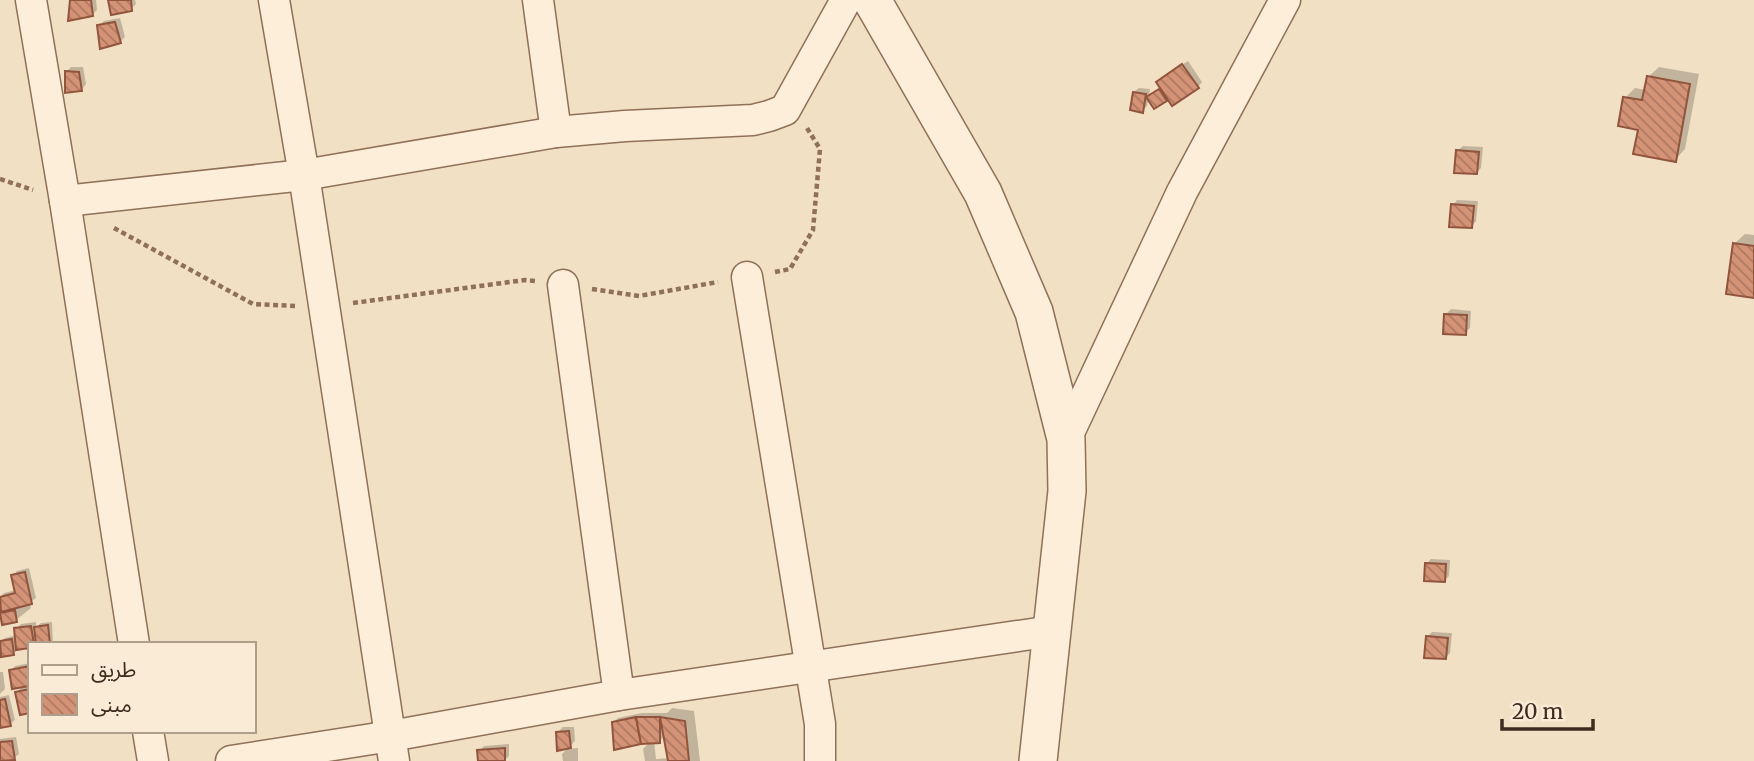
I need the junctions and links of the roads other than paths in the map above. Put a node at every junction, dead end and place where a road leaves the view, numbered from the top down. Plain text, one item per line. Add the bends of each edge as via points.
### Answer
1 (32, 0) edge
2 (274, 0) edge
3 (538, 0) edge
4 (846, 0) edge
5 (872, 0) edge
6 (1285, 0) edge
7 (556, 132) junction
8 (304, 175) junction
9 (65, 201) junction
10 (747, 277) road end
11 (563, 285) road end
12 (1066, 439) junction
13 (1052, 631) junction
14 (134, 642) edge
15 (811, 666) junction
16 (618, 695) junction
17 (148, 733) edge
18 (392, 749) edge
19 (153, 761) edge
20 (230, 761) edge
21 (820, 761) edge
22 (1038, 761) edge

1 - 9 street
2 - 8 street
3 - 7 street
4 - 7 street via 785,110 753,120
5 - 12 street via 983,193 1034,312
6 - 12 street via 1182,192
7 - 8 street
8 - 9 street
8 - 18 street
9 - 14 street
10 - 15 street
11 - 16 street
12 - 13 street via 1067,491
13 - 15 street
13 - 22 street
15 - 16 street
15 - 21 street
16 - 18 street
17 - 19 street
18 - 20 street

